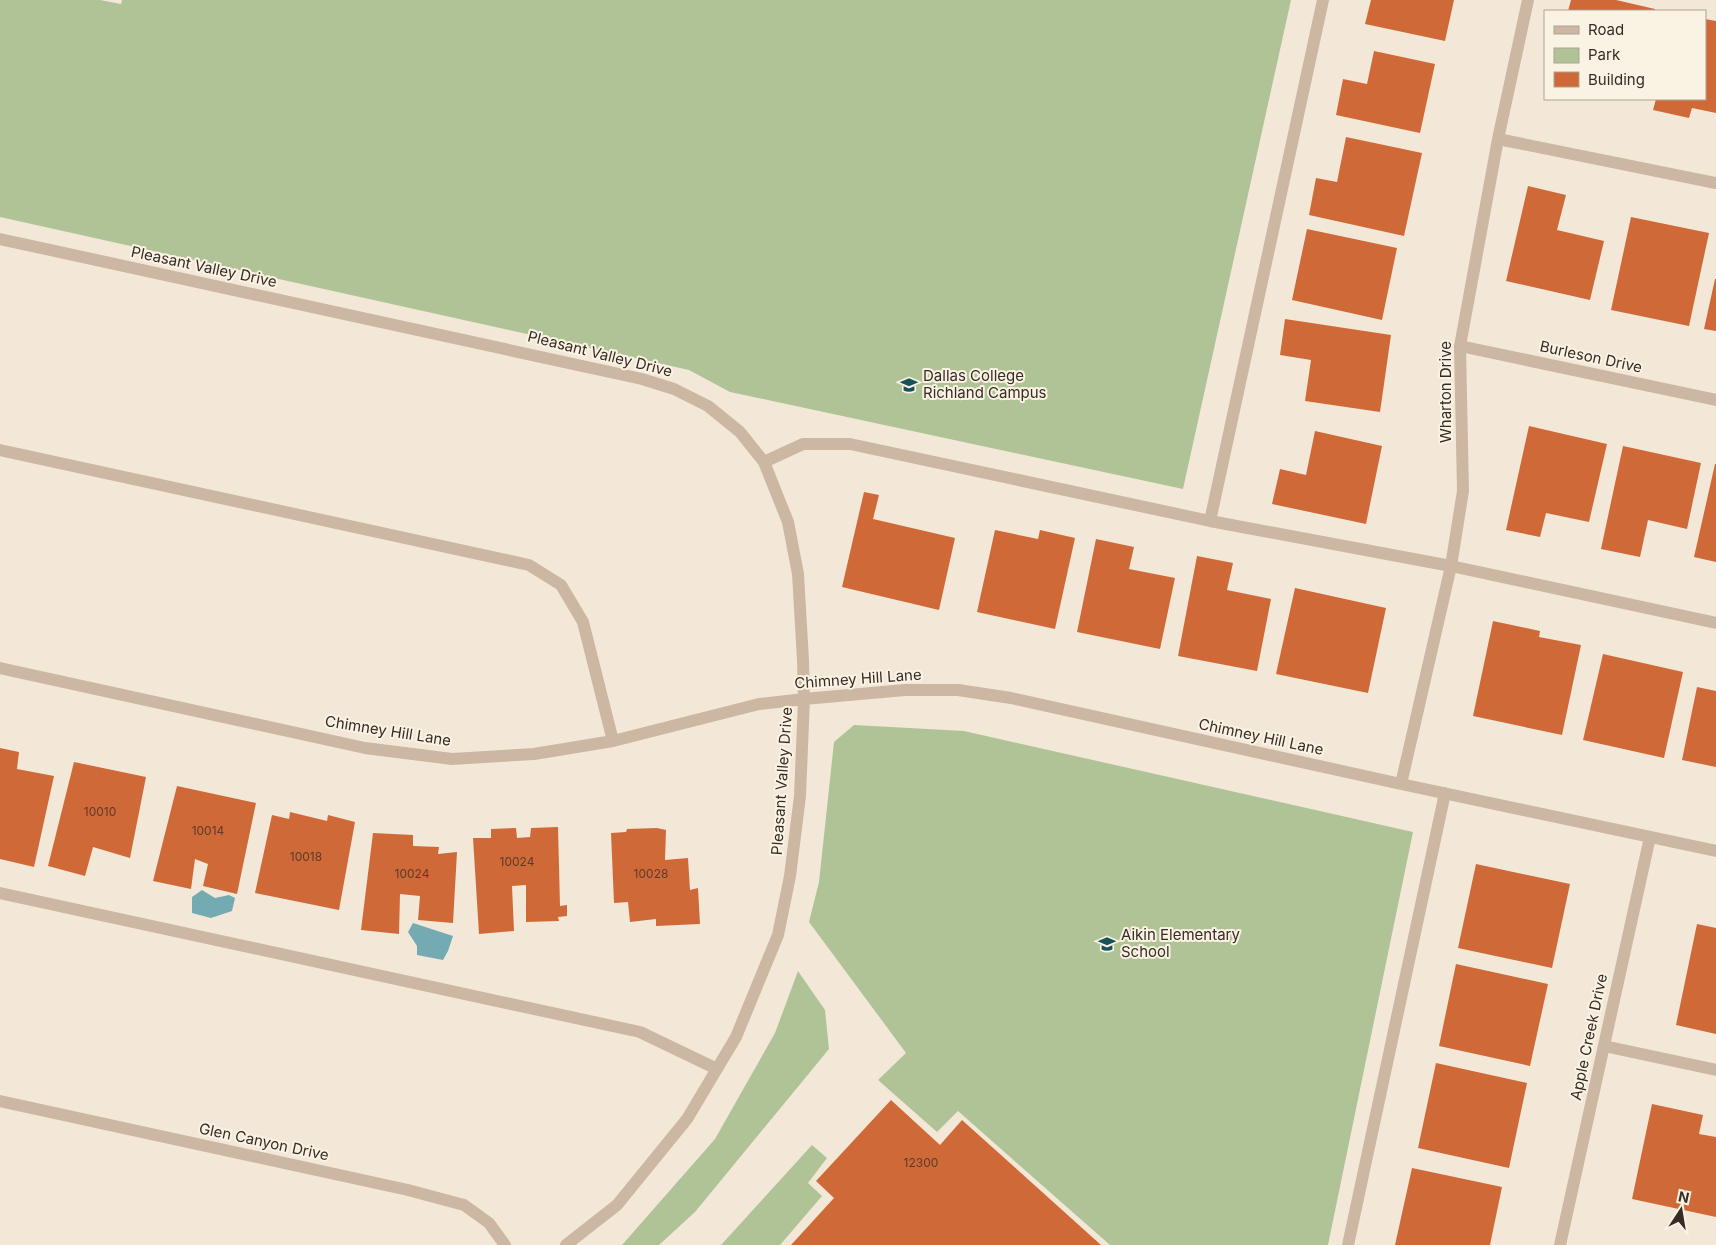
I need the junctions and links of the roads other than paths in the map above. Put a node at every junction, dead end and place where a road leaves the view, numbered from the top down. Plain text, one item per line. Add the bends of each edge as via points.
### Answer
1 (1323, 0) edge
2 (1528, 0) edge
3 (1498, 139) junction
4 (1716, 184) edge
5 (0, 239) edge
6 (1460, 346) junction
7 (1716, 400) edge
8 (0, 450) edge
9 (764, 462) junction
10 (1210, 521) junction
11 (1451, 566) junction
12 (1716, 622) edge
13 (0, 668) edge
14 (804, 699) junction
15 (613, 740) junction
16 (1402, 784) junction
17 (1445, 793) junction
18 (1650, 836) junction
19 (1716, 851) edge
20 (0, 893) edge
21 (1604, 1046) junction
22 (717, 1069) junction
23 (1716, 1070) edge
24 (0, 1101) edge
25 (505, 1245) edge
26 (566, 1245) edge
27 (1348, 1245) edge
28 (1561, 1245) edge

1 - 10 street
2 - 3 street, Wharton Drive
3 - 4 street
3 - 6 street, Wharton Drive
5 - 9 street, Pleasant Valley Drive via 642,378 708,406 740,432
6 - 7 street, Burleson Drive
6 - 11 street, Wharton Drive via 1462,491
8 - 15 street via 529,565 561,585 583,622
9 - 10 street via 802,444 850,444
9 - 14 street, Pleasant Valley Drive via 788,522 798,574
10 - 11 street
11 - 12 street
11 - 16 street, Wharton Drive
13 - 15 street, Chimney Hill Lane via 365,748 452,758 534,754
14 - 15 street, Chimney Hill Lane via 759,704
14 - 16 street, Chimney Hill Lane via 905,690 967,692 1011,698
14 - 22 street, Pleasant Valley Drive via 799,806 778,935 736,1038
16 - 17 street, Chimney Hill Lane
17 - 18 street, Chimney Hill Lane
17 - 27 street
18 - 19 street, Chimney Hill Lane
18 - 21 street, Apple Creek Drive
20 - 22 street via 640,1032
21 - 23 street
21 - 28 street, Apple Creek Drive
22 - 26 street, Pleasant Valley Drive via 687,1119 617,1205
24 - 25 street, Glen Canyon Drive via 464,1205 489,1223

